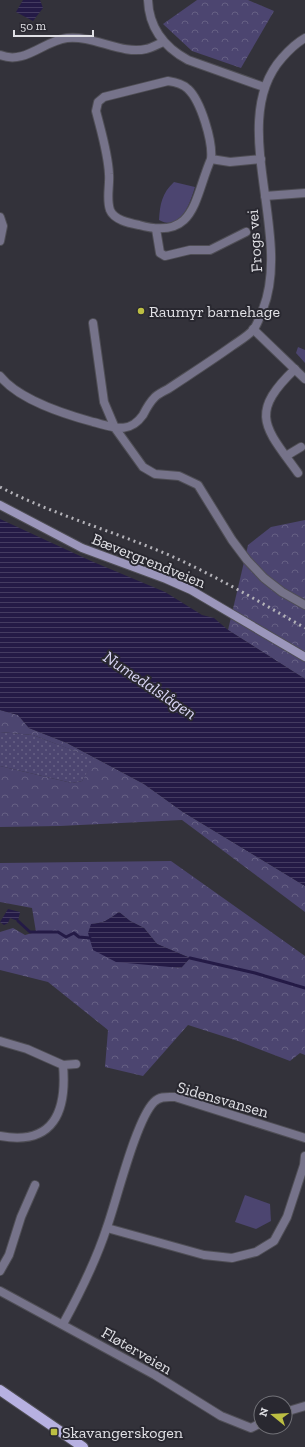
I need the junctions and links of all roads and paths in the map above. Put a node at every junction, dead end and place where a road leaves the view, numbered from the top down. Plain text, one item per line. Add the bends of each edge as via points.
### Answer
1 (148, 0) edge
2 (305, 38) edge
3 (163, 42) junction
4 (0, 55) edge
5 (264, 87) junction
6 (211, 159) junction
7 (261, 159) junction
8 (305, 193) edge
9 (265, 196) junction
10 (0, 218) edge
11 (156, 229) junction
12 (246, 232) dead end
13 (0, 241) edge
14 (93, 323) dead end
15 (253, 329) junction
16 (295, 369) junction
17 (0, 376) edge
18 (305, 379) edge
19 (115, 428) junction
20 (301, 447) dead end
21 (286, 456) junction
22 (298, 473) dead end
23 (0, 505) edge
24 (305, 605) edge
25 (305, 657) edge
26 (0, 1041) edge
27 (76, 1064) dead end
28 (63, 1065) junction
29 (0, 1136) edge
30 (302, 1137) edge
31 (305, 1145) edge
32 (305, 1156) edge
33 (35, 1184) dead end
34 (107, 1228) junction
35 (0, 1271) edge
36 (0, 1291) edge
37 (63, 1324) junction
38 (0, 1390) edge
39 (305, 1406) edge
40 (293, 1410) edge
41 (253, 1427) edge
42 (83, 1447) edge

1 - 3 street via 151,20
2 - 5 street, Frogs vei via 294,44 276,64
3 - 4 street via 138,50 88,39 67,38 46,44 29,55 11,58
3 - 5 street via 188,60
5 - 7 street, Frogs vei via 260,99 259,120
6 - 7 street via 230,162
6 - 11 street via 192,211 184,221 174,226
6 - 11 street via 212,150 206,125 195,98 183,85 168,81 104,97 98,102 96,111 109,170 111,211 117,218 126,222
7 - 9 street, Frogs vei
8 - 9 street
9 - 15 street, Frogs vei via 272,264 268,297
10 - 13 street via 3,226
11 - 12 street via 160,253 165,256 190,250 210,250
14 - 19 street via 100,386
15 - 16 street
15 - 19 street, Frogs vei via 211,361 155,397 135,425
16 - 18 street
16 - 21 street via 274,390 265,412 265,421
17 - 19 street via 23,395 40,403
19 - 24 street via 143,467 156,474 179,476 198,485 247,560 282,592
20 - 21 street
21 - 22 street
23 - 25 main road, Bævergrendveien via 82,548 191,590
26 - 28 street via 27,1048
27 - 28 street
28 - 29 street via 65,1087 62,1102 54,1121 45,1132 31,1138
30 - 31 street, Sidensvansen
30 - 34 street, Sidensvansen via 175,1097 161,1097 154,1102 144,1118
32 - 34 street via 287,1217 274,1241 256,1252 232,1258 204,1255
33 - 35 street via 9,1255
34 - 37 street, Sidensvansen via 82,1288
36 - 37 street, Fløterveien
37 - 41 street, Fløterveien via 221,1416
38 - 42 main road
39 - 40 street

